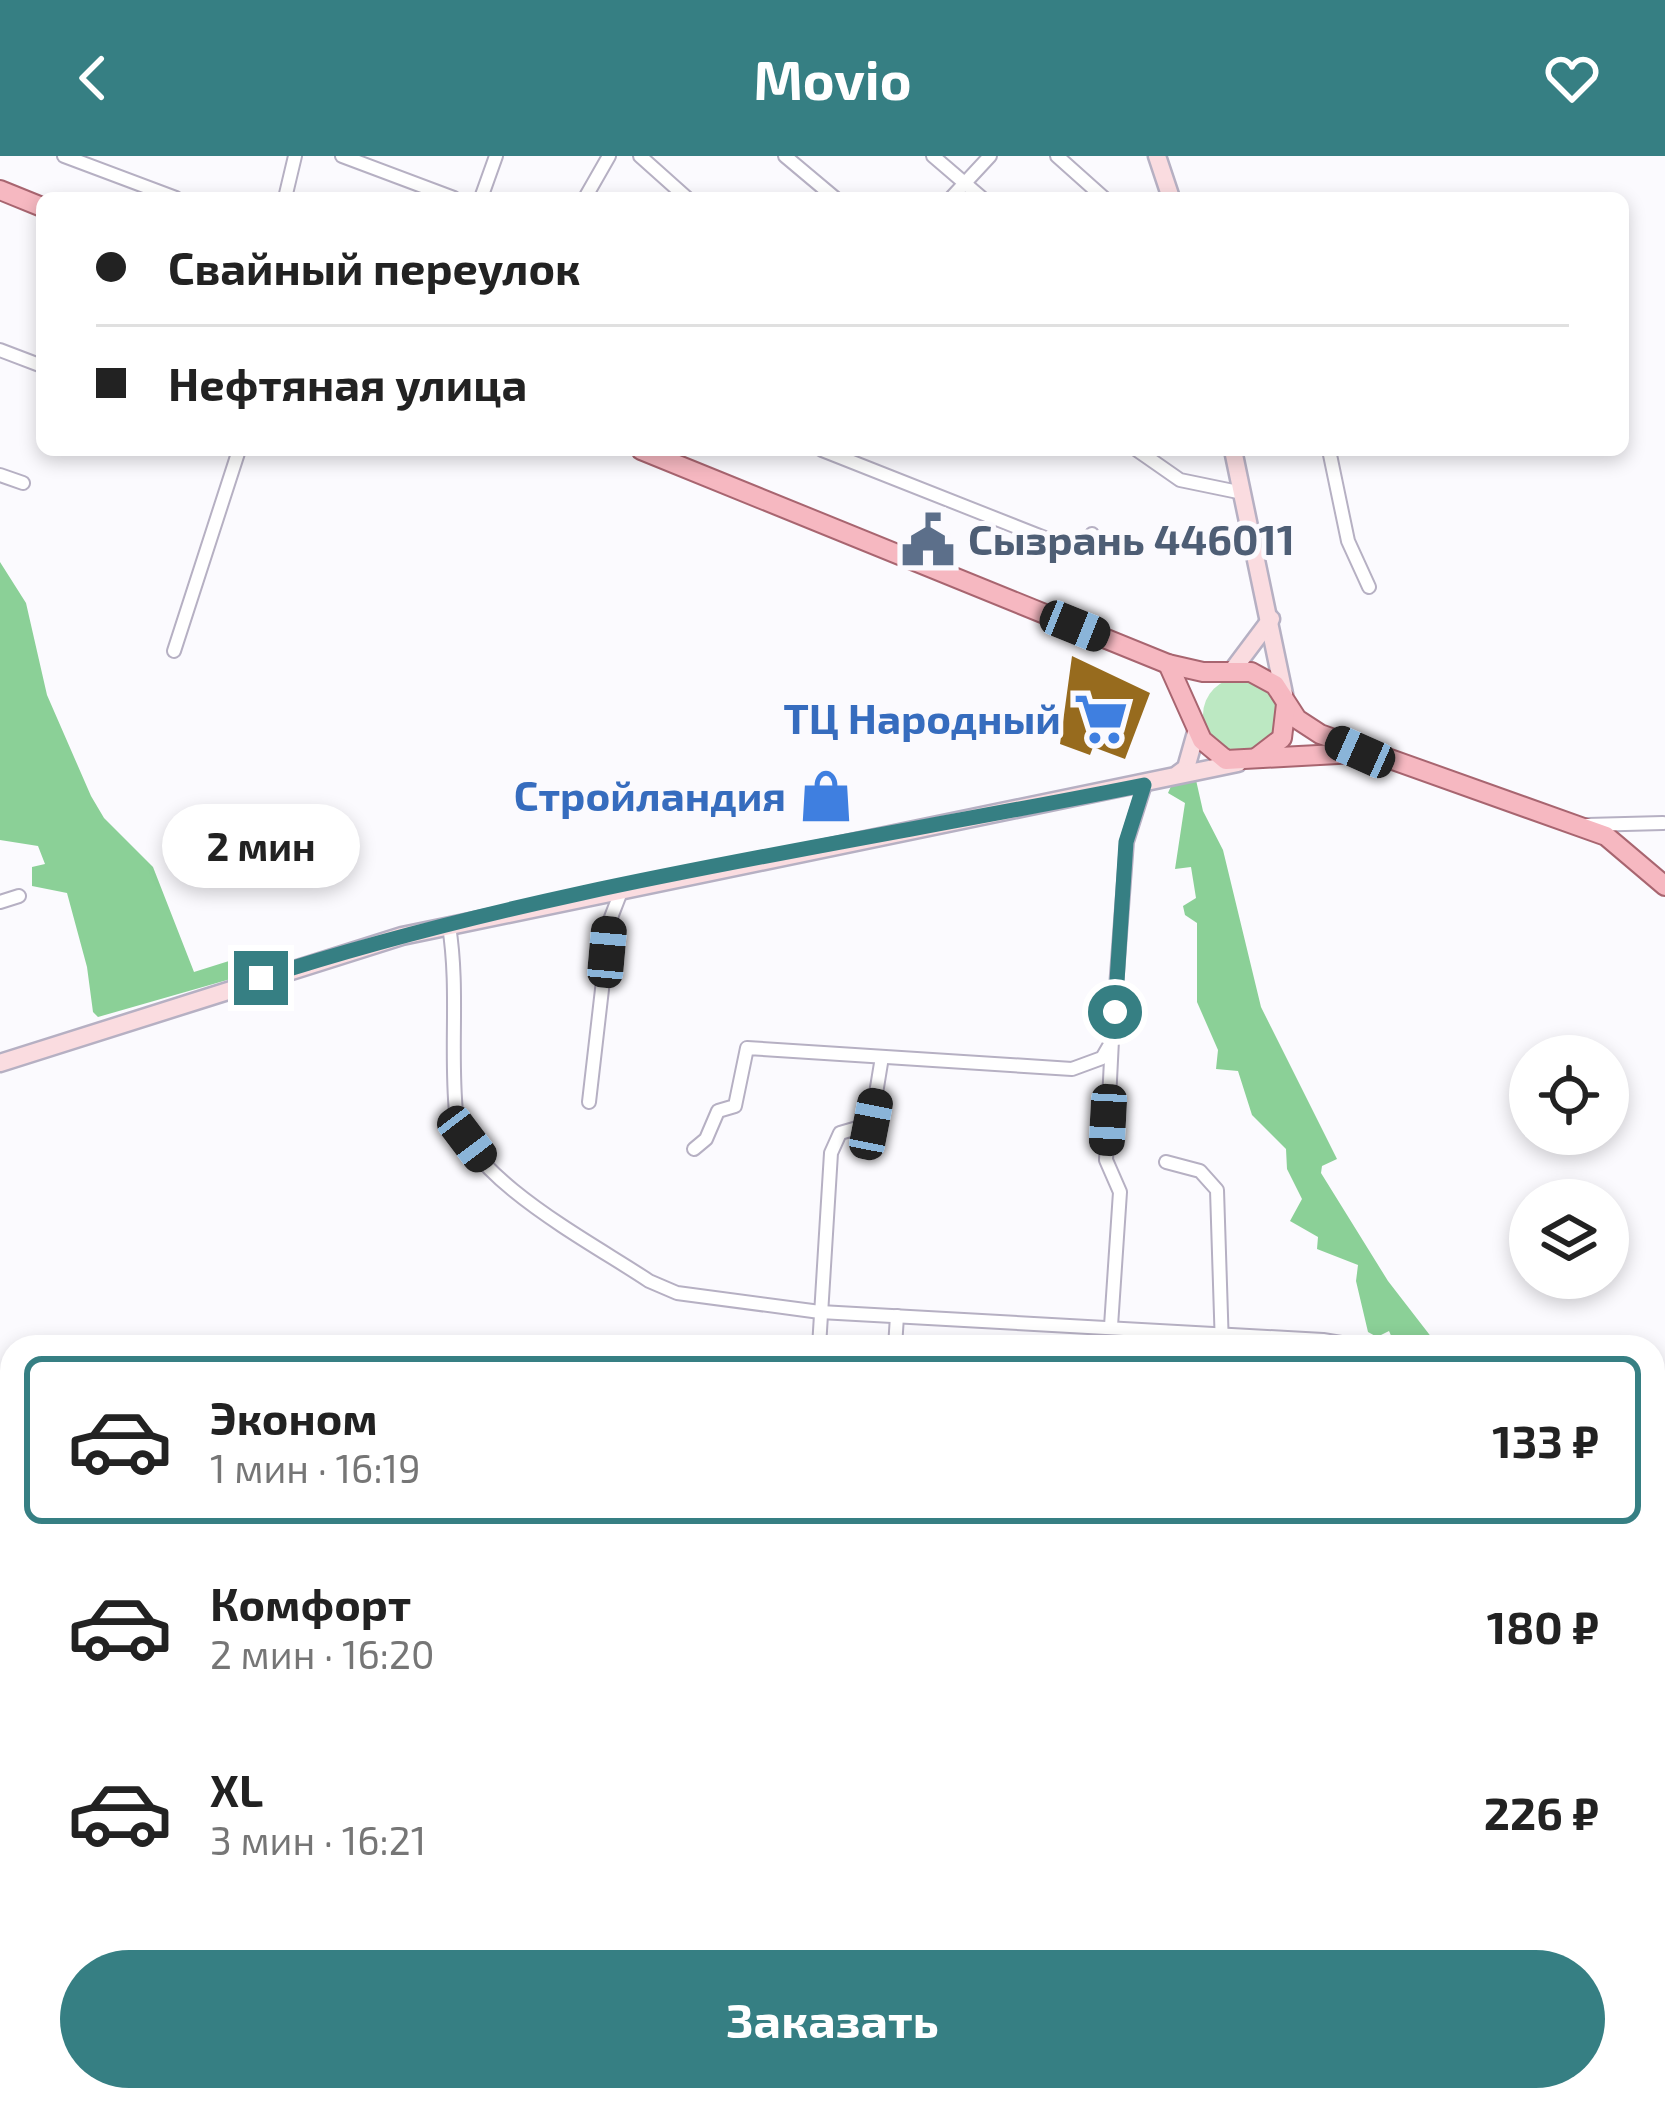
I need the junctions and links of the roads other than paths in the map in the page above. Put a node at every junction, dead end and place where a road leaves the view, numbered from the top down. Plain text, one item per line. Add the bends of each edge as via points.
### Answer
1 (64, 156) edge
2 (295, 156) edge
3 (342, 156) edge
4 (398, 156) edge
5 (496, 156) edge
6 (609, 156) edge
7 (640, 156) edge
8 (785, 156) edge
9 (934, 156) edge
10 (990, 156) edge
11 (1057, 156) edge
12 (1157, 156) edge
13 (390, 174) junction
14 (965, 183) junction
15 (0, 190) edge
16 (160, 192) edge
17 (286, 192) edge
18 (438, 192) edge
19 (483, 192) edge
20 (588, 192) edge
21 (680, 192) edge
22 (828, 192) edge
23 (957, 192) edge
24 (975, 192) edge
25 (1097, 192) edge
26 (1169, 192) edge
27 (36, 205) edge
28 (0, 350) edge
29 (36, 364) edge
30 (237, 456) edge
31 (656, 456) edge
32 (837, 456) edge
33 (1146, 456) edge
34 (1234, 456) edge
35 (1330, 456) edge
36 (0, 475) edge
37 (23, 483) dead end
38 (1243, 493) junction
39 (1092, 534) dead end
40 (1369, 586) dead end
41 (1271, 619) junction
42 (174, 651) dead end
43 (1168, 664) junction
44 (1229, 671) junction
45 (1285, 696) junction
46 (1195, 720) junction
47 (1360, 752) junction
48 (1243, 762) junction
49 (1172, 778) junction
50 (1144, 785) junction
51 (1580, 824) junction
52 (1664, 826) edge
53 (1665, 886) edge
54 (622, 889) junction
55 (19, 896) dead end
56 (0, 902) edge
57 (449, 926) junction
58 (1112, 1040) junction
59 (882, 1057) junction
60 (0, 1063) edge
61 (589, 1102) dead end
62 (694, 1149) dead end
63 (1166, 1162) dead end
64 (820, 1312) junction
65 (897, 1316) junction
66 (1111, 1326) junction
67 (819, 1335) edge
68 (896, 1335) edge
69 (1177, 1335) edge
70 (1221, 1335) edge

1 - 16 street
2 - 17 street
3 - 13 street
4 - 13 street
5 - 19 street
6 - 20 street
7 - 21 street
8 - 22 street
9 - 14 street
10 - 14 street
11 - 25 street
12 - 26 street
13 - 18 street
14 - 23 street
14 - 24 street
15 - 27 main road
28 - 29 street
30 - 42 street
31 - 43 main road
32 - 39 street via 1065,546 1092,552
33 - 38 street via 1180,479
34 - 38 street
35 - 40 street via 1348,541
36 - 37 street
38 - 41 street
41 - 44 street
41 - 45 street
43 - 44 main road
43 - 46 main road
44 - 45 main road via 1263,677
44 - 46 main road via 1207,686
45 - 47 main road via 1304,726
45 - 48 main road via 1282,738
46 - 48 main road via 1216,755
46 - 49 street via 1186,768
47 - 48 main road
47 - 51 main road
48 - 49 street
49 - 50 street
50 - 54 street
50 - 58 street via 1126,842
51 - 52 street
51 - 53 main road
54 - 57 street
54 - 61 street via 610,920
55 - 56 street
57 - 60 street
57 - 64 street via 456,1116 494,1176 663,1287
58 - 59 street via 1084,1068
58 - 66 street via 1106,1160 1120,1192
59 - 62 street via 747,1048 735,1106 718,1112
59 - 64 street via 871,1124 840,1133 831,1153
63 - 70 street via 1200,1171 1217,1190
64 - 65 street
64 - 67 street
65 - 66 street
65 - 68 street
66 - 69 street

